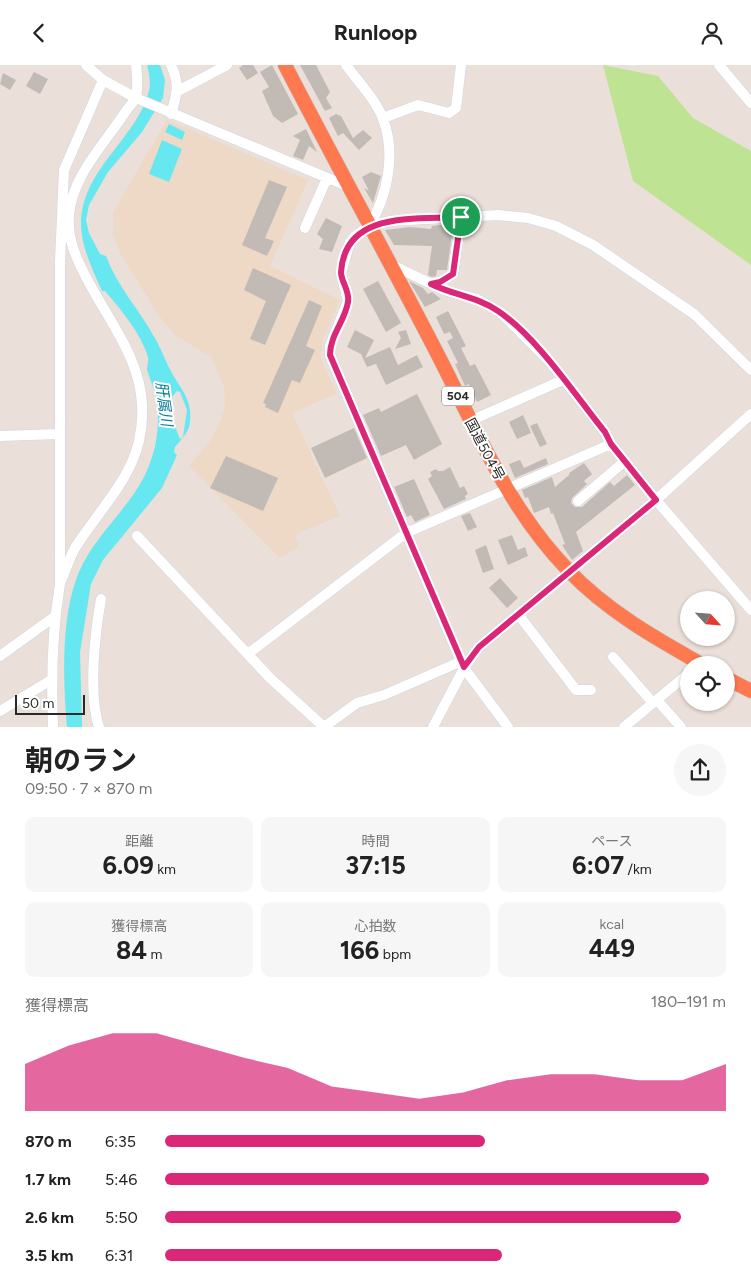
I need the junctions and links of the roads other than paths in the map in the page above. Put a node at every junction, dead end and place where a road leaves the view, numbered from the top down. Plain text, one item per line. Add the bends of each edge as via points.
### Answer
1 (86, 65) edge
2 (136, 65) edge
3 (171, 65) edge
4 (227, 65) edge
5 (285, 65) edge
6 (346, 65) edge
7 (461, 65) edge
8 (719, 65) edge
9 (103, 81) junction
10 (178, 91) junction
11 (136, 98) junction
12 (751, 103) edge
13 (171, 114) junction
14 (383, 118) junction
15 (327, 178) junction
16 (347, 186) junction
17 (461, 217) junction
18 (369, 226) junction
19 (305, 228) dead end
20 (389, 263) junction
21 (431, 284) junction
22 (751, 369) edge
23 (563, 380) junction
24 (751, 414) edge
25 (470, 421) junction
26 (59, 433) junction
27 (0, 436) edge
28 (611, 444) junction
29 (625, 461) junction
30 (506, 490) junction
31 (656, 500) junction
32 (578, 501) dead end
33 (406, 533) junction
34 (137, 536) dead end
35 (569, 571) junction
36 (60, 584) junction
37 (101, 599) dead end
38 (751, 610) edge
39 (518, 615) junction
40 (54, 617) junction
41 (249, 653) junction
42 (0, 655) edge
43 (687, 656) edge
44 (614, 657) dead end
45 (463, 664) junction
46 (52, 680) junction
47 (680, 680) edge
48 (735, 683) edge
49 (591, 690) dead end
50 (751, 691) edge
51 (655, 701) junction
52 (0, 711) edge
53 (53, 727) edge
54 (99, 727) edge
55 (433, 727) edge
56 (508, 727) edge
57 (624, 727) edge
58 (681, 727) edge

1 - 9 street
2 - 11 street
3 - 10 street via 178,79
4 - 10 street
5 - 16 highway, 国道504号 / 504
6 - 14 street
7 - 14 street via 456,108 449,113 418,105
8 - 12 street
9 - 11 street
9 - 26 street via 64,170
10 - 13 street
11 - 13 street
11 - 36 street via 90,164 76,191 69,215 70,239 79,265 130,353 141,385 143,417 138,443 124,474 110,501 74,549
13 - 15 street
14 - 18 street via 388,142 386,190
15 - 16 street
15 - 19 street
16 - 18 highway, 国道504号 / 504
17 - 18 street via 390,221
17 - 21 street via 453,274
17 - 22 street via 498,215 528,218 556,226 593,245 694,315
18 - 20 highway, 国道504号 / 504
18 - 33 street via 355,236 346,256 341,273 348,301 330,346 330,355
20 - 21 street
20 - 25 highway, 国道504号 / 504
21 - 23 street via 477,299 500,312 526,336
23 - 25 street
23 - 28 street
24 - 31 street
25 - 30 highway, 国道504号 / 504
26 - 27 street
26 - 36 street
28 - 29 street
28 - 30 street
29 - 31 street
29 - 32 street
30 - 33 street
30 - 35 highway, 国道504号 / 504 via 536,535
31 - 35 street
31 - 38 street
33 - 41 street
33 - 45 street
34 - 41 street
35 - 39 street
35 - 43 highway, 国道504号 / 504 via 599,599 642,630
36 - 40 street
37 - 54 street via 96,631 94,695
39 - 45 street
39 - 49 street via 576,690
40 - 42 street
40 - 46 street
41 - 45 street via 270,678 324,727 357,703
44 - 51 street
45 - 55 street
45 - 56 street
46 - 52 street
46 - 53 street
47 - 51 street
48 - 50 highway
51 - 57 street
51 - 58 street

